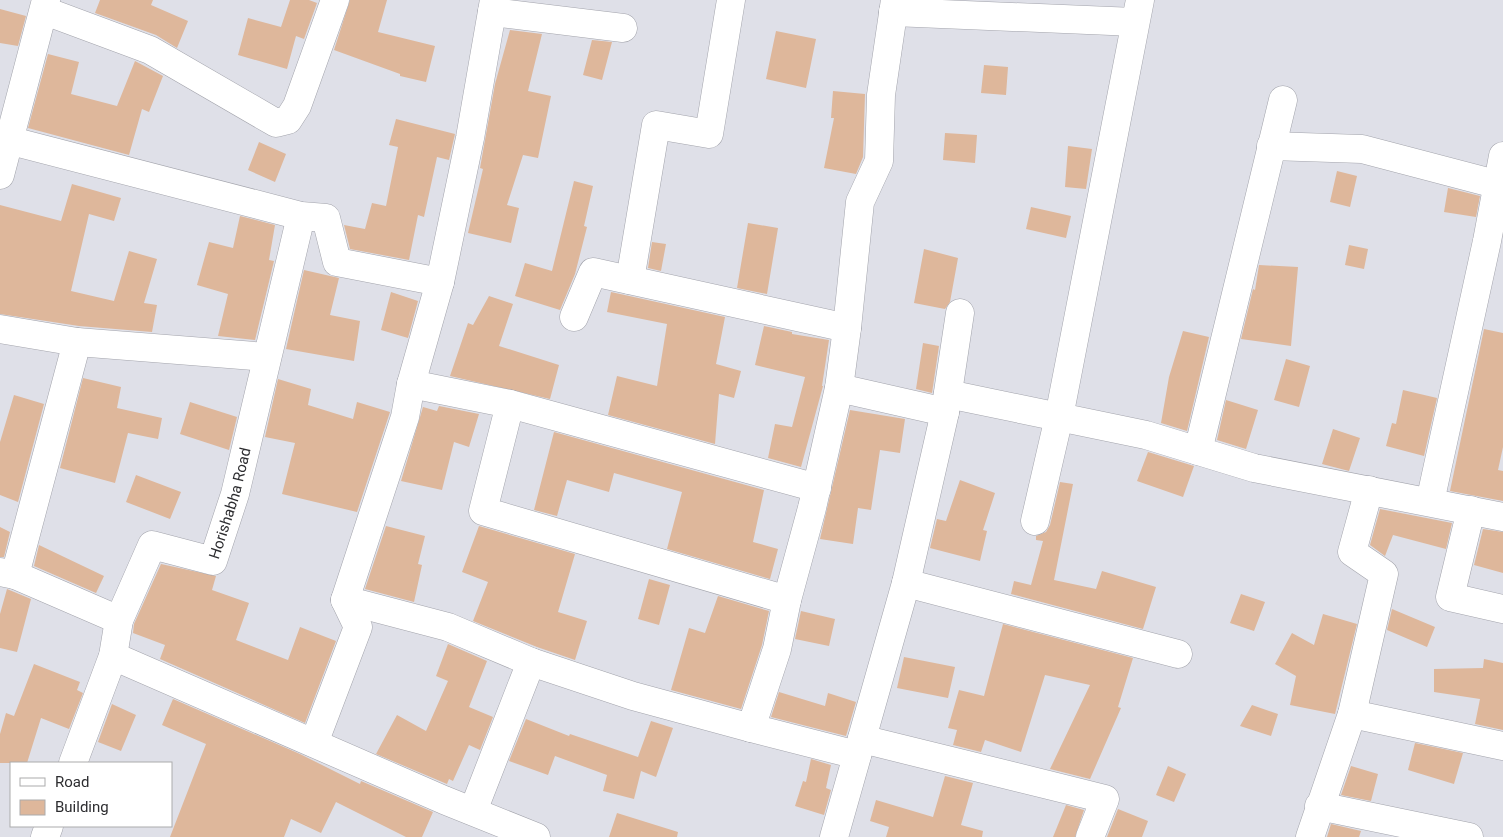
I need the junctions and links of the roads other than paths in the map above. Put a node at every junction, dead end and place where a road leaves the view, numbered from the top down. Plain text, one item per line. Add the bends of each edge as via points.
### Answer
1 (335, 0) edge
2 (731, 0) edge
3 (46, 5) edge
4 (493, 6) edge
5 (894, 6) edge
6 (1138, 11) edge
7 (623, 28) dead end
8 (1283, 100) dead end
9 (5, 139) edge
10 (1271, 146) junction
11 (1503, 156) edge
12 (0, 175) edge
13 (1500, 186) edge
14 (301, 216) junction
15 (630, 280) junction
16 (440, 282) junction
17 (960, 313) dead end
18 (574, 317) dead end
19 (847, 328) junction
20 (0, 329) edge
21 (76, 342) junction
22 (267, 357) junction
23 (411, 384) junction
24 (839, 388) junction
25 (947, 403) junction
26 (510, 404) junction
27 (1059, 417) junction
28 (1198, 451) junction
29 (817, 488) junction
30 (1369, 490) junction
31 (1430, 502) junction
32 (1471, 510) junction
33 (1503, 517) edge
34 (1034, 521) dead end
35 (7, 574) edge
36 (906, 583) junction
37 (345, 600) junction
38 (787, 600) junction
39 (1503, 609) edge
40 (119, 620) junction
41 (1178, 654) dead end
42 (113, 656) junction
43 (531, 662) junction
44 (1352, 714) junction
45 (751, 728) junction
46 (314, 743) junction
47 (1503, 746) edge
48 (860, 747) junction
49 (73, 762) edge
50 (1319, 806) junction
51 (473, 811) junction
52 (536, 837) edge
53 (834, 837) edge
54 (1090, 837) edge
55 (1310, 837) edge
56 (1469, 837) edge

1 - 3 street via 297,106 288,120 276,123 150,50
2 - 15 street via 710,134 656,125
3 - 9 street
4 - 7 street
4 - 16 street
5 - 6 street
5 - 19 street via 881,95 879,161 860,202
6 - 27 street
8 - 10 street
9 - 12 street
9 - 14 street
10 - 13 street via 1362,149
10 - 28 street
11 - 13 street
13 - 31 street
14 - 16 street via 326,218 337,262
14 - 22 street, Horishabha Road
15 - 18 street via 593,272
15 - 19 street
16 - 23 street
17 - 25 street
19 - 24 street
20 - 21 street
21 - 22 street
21 - 35 street
22 - 40 street, Horishabha Road via 235,494 213,561 152,545
23 - 26 street
23 - 37 street via 405,417
24 - 25 street
24 - 29 street
25 - 27 street
25 - 36 street
26 - 29 street
26 - 38 street via 483,511
27 - 28 street via 1146,435
27 - 34 street
28 - 30 street via 1254,468
29 - 38 street
30 - 31 street
30 - 44 street via 1352,552 1384,574
31 - 32 street
32 - 33 street
32 - 39 street via 1450,597
35 - 40 street
36 - 41 street
36 - 48 street
37 - 43 street via 448,627
37 - 46 street via 358,627
38 - 45 street via 778,649
40 - 42 street, Horishabha Road
42 - 46 street
42 - 49 street, Horishabha Road
43 - 45 street via 633,696
43 - 51 street
44 - 47 street
44 - 50 street
45 - 48 street
46 - 51 street
48 - 53 street
48 - 54 street via 1105,799
50 - 55 street
50 - 56 street
51 - 52 street

